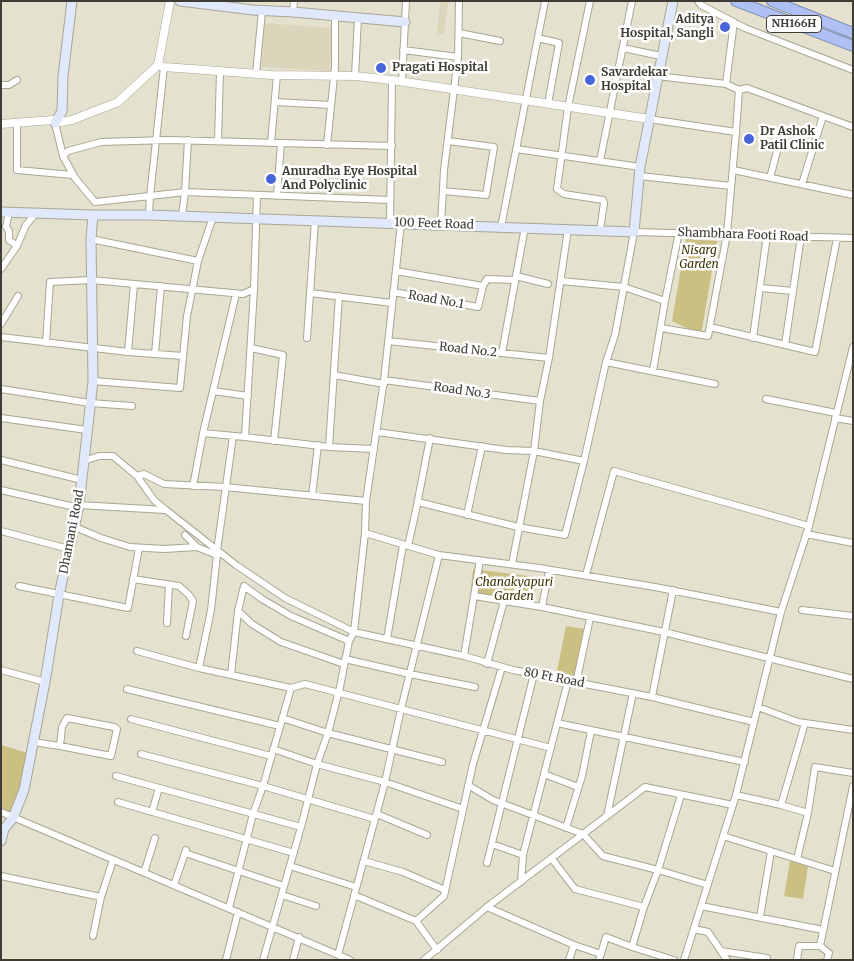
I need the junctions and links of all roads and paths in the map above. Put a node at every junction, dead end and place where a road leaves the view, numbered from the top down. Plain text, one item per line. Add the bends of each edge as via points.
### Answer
1 (170, 1) edge
2 (180, 1) edge
3 (294, 1) edge
4 (406, 1) edge
5 (459, 1) edge
6 (545, 1) edge
7 (590, 1) edge
8 (632, 1) edge
9 (673, 1) edge
10 (698, 1) edge
11 (736, 1) edge
12 (772, 1) edge
13 (69, 2) edge
14 (795, 6) edge
15 (256, 7) edge
16 (293, 12) junction
17 (335, 18) dead end
18 (358, 18) junction
19 (405, 22) junction
20 (734, 22) junction
21 (458, 32) junction
22 (853, 33) edge
23 (538, 38) junction
24 (500, 41) dead end
25 (853, 46) edge
26 (623, 48) junction
27 (403, 50) junction
28 (458, 56) junction
29 (661, 56) junction
30 (161, 66) junction
31 (853, 70) edge
32 (220, 71) junction
33 (256, 74) junction
34 (277, 75) junction
35 (334, 76) junction
36 (355, 76) junction
37 (657, 76) junction
38 (17, 80) dead end
39 (392, 80) junction
40 (402, 82) junction
41 (726, 84) junction
42 (1, 85) edge
43 (455, 90) junction
44 (739, 90) junction
45 (525, 100) junction
46 (275, 102) junction
47 (548, 104) junction
48 (331, 105) junction
49 (568, 107) junction
50 (610, 113) junction
51 (823, 116) junction
52 (649, 119) junction
53 (18, 123) junction
54 (55, 123) junction
55 (1, 124) edge
56 (853, 127) edge
57 (736, 132) junction
58 (782, 132) dead end
59 (157, 140) junction
60 (188, 140) junction
61 (448, 140) junction
62 (218, 141) junction
63 (271, 143) junction
64 (281, 143) junction
65 (327, 144) junction
66 (392, 146) junction
67 (516, 149) junction
68 (63, 156) junction
69 (562, 156) junction
70 (600, 161) junction
71 (732, 170) junction
72 (640, 172) junction
73 (73, 175) junction
74 (770, 178) junction
75 (802, 184) junction
76 (731, 186) junction
77 (443, 191) junction
78 (185, 192) junction
79 (257, 195) junction
80 (853, 195) edge
81 (150, 196) junction
82 (277, 196) junction
83 (390, 200) junction
84 (96, 202) junction
85 (5, 212) edge
86 (36, 213) junction
87 (93, 215) junction
88 (150, 215) junction
89 (182, 216) junction
90 (214, 217) junction
91 (256, 218) junction
92 (315, 220) junction
93 (390, 223) junction
94 (401, 223) junction
95 (440, 225) junction
96 (501, 227) junction
97 (525, 227) junction
98 (568, 229) junction
99 (600, 230) junction
100 (634, 232) junction
101 (679, 232) junction
102 (726, 234) junction
103 (767, 235) junction
104 (801, 236) junction
105 (836, 238) junction
106 (853, 238) edge
107 (91, 240) junction
108 (17, 246) junction
109 (198, 262) junction
110 (1, 269) edge
111 (396, 271) junction
112 (516, 278) junction
113 (91, 280) junction
114 (561, 280) junction
115 (134, 284) junction
116 (548, 284) dead end
117 (161, 286) junction
118 (483, 286) junction
119 (624, 287) junction
120 (761, 288) junction
121 (254, 289) junction
122 (192, 290) junction
123 (793, 291) junction
124 (310, 292) junction
125 (393, 292) junction
126 (236, 294) junction
127 (18, 296) dead end
128 (339, 296) junction
129 (665, 300) junction
130 (392, 303) junction
131 (1, 324) edge
132 (710, 327) junction
133 (661, 328) junction
134 (1, 337) edge
135 (307, 338) dead end
136 (753, 338) junction
137 (388, 341) junction
138 (46, 342) junction
139 (785, 345) junction
140 (93, 347) junction
141 (853, 347) edge
142 (251, 348) junction
143 (128, 352) junction
144 (502, 353) junction
145 (155, 354) junction
146 (183, 356) junction
147 (549, 358) junction
148 (606, 362) junction
149 (654, 371) junction
150 (334, 375) junction
151 (92, 380) junction
152 (384, 382) junction
153 (715, 384) dead end
154 (1, 389) edge
155 (213, 391) junction
156 (248, 396) junction
157 (766, 399) dead end
158 (540, 401) junction
159 (90, 402) junction
160 (132, 406) dead end
161 (835, 415) junction
162 (1, 418) edge
163 (853, 421) edge
164 (87, 430) junction
165 (377, 432) junction
166 (203, 433) junction
167 (233, 436) junction
168 (245, 437) junction
169 (430, 438) junction
170 (274, 441) junction
171 (318, 445) junction
172 (482, 446) junction
173 (329, 447) junction
174 (374, 449) junction
175 (534, 451) junction
176 (1, 460) edge
177 (84, 461) junction
178 (584, 461) junction
179 (137, 476) junction
180 (82, 480) junction
181 (193, 486) junction
182 (225, 487) junction
183 (1, 490) edge
184 (312, 496) junction
185 (366, 501) junction
186 (418, 502) junction
187 (79, 506) junction
188 (166, 510) junction
189 (467, 515) junction
190 (75, 526) junction
191 (809, 526) junction
192 (518, 527) junction
193 (1, 532) edge
194 (365, 533) junction
195 (806, 534) junction
196 (185, 536) dead end
197 (853, 543) edge
198 (405, 546) junction
199 (197, 547) junction
200 (139, 548) junction
201 (69, 549) junction
202 (217, 552) junction
203 (439, 555) junction
204 (480, 560) junction
205 (512, 564) junction
206 (549, 570) junction
207 (586, 575) junction
208 (133, 579) junction
209 (169, 585) junction
210 (19, 586) dead end
211 (673, 590) junction
212 (59, 594) junction
213 (475, 596) junction
214 (504, 601) junction
215 (542, 607) junction
216 (802, 610) dead end
217 (238, 612) junction
218 (781, 612) junction
219 (853, 616) edge
220 (590, 618) junction
221 (167, 623) dead end
222 (354, 632) junction
223 (664, 632) junction
224 (186, 636) dead end
225 (387, 639) junction
226 (349, 642) junction
227 (417, 646) junction
228 (137, 651) dead end
229 (464, 656) junction
230 (770, 658) junction
231 (345, 661) junction
232 (487, 664) junction
233 (502, 667) junction
234 (199, 668) junction
235 (1, 670) edge
236 (410, 674) junction
237 (534, 674) junction
238 (231, 675) junction
239 (853, 679) edge
240 (568, 681) junction
241 (45, 682) junction
242 (576, 683) junction
243 (475, 687) dead end
244 (291, 688) junction
245 (127, 689) dead end
246 (633, 693) junction
247 (338, 694) junction
248 (652, 697) junction
249 (758, 707) junction
250 (401, 709) junction
251 (282, 718) junction
252 (131, 720) dead end
253 (754, 722) junction
254 (557, 723) junction
255 (805, 723) junction
256 (280, 726) junction
257 (591, 730) junction
258 (853, 730) edge
259 (483, 731) junction
260 (328, 733) junction
261 (624, 738) junction
262 (518, 740) junction
263 (33, 742) junction
264 (60, 746) dead end
265 (551, 748) junction
266 (273, 749) junction
267 (392, 750) junction
268 (141, 754) dead end
269 (271, 756) junction
270 (442, 762) dead end
271 (744, 762) junction
272 (317, 764) junction
273 (853, 773) edge
274 (544, 774) junction
275 (116, 776) dead end
276 (385, 782) junction
277 (468, 785) junction
278 (263, 786) junction
279 (578, 787) junction
280 (159, 788) junction
281 (853, 788) edge
282 (682, 795) junction
283 (736, 795) junction
284 (307, 799) junction
285 (118, 802) dead end
286 (502, 803) junction
287 (733, 805) junction
288 (781, 805) junction
289 (463, 809) junction
290 (1, 812) edge
291 (152, 812) junction
292 (808, 813) junction
293 (253, 814) junction
294 (534, 816) junction
295 (607, 816) junction
296 (376, 817) junction
297 (13, 818) junction
298 (301, 827) junction
299 (566, 828) junction
300 (583, 834) junction
301 (427, 835) dead end
302 (723, 836) junction
303 (155, 838) dead end
304 (246, 840) junction
305 (1, 841) edge
306 (492, 844) junction
307 (770, 851) junction
308 (294, 853) junction
309 (523, 855) junction
310 (552, 859) junction
311 (797, 859) junction
312 (113, 860) junction
313 (364, 861) junction
314 (487, 864) dead end
315 (290, 866) junction
316 (238, 869) junction
317 (658, 870) junction
318 (835, 871) junction
319 (144, 873) junction
320 (1, 876) edge
321 (521, 882) junction
322 (174, 885) junction
323 (708, 885) junction
324 (284, 886) junction
325 (356, 887) junction
326 (445, 890) junction
327 (282, 894) junction
328 (354, 896) junction
329 (101, 897) junction
330 (316, 906) dead end
331 (701, 906) junction
332 (487, 907) junction
333 (644, 907) junction
334 (229, 908) junction
335 (238, 912) junction
336 (760, 917) junction
337 (416, 921) junction
338 (273, 926) junction
339 (694, 929) junction
340 (823, 930) junction
341 (93, 936) dead end
342 (299, 937) junction
343 (574, 945) junction
344 (820, 946) junction
345 (632, 947) junction
346 (437, 950) junction
347 (721, 951) junction
348 (338, 955) junction
349 (600, 957) edge
350 (226, 960) edge
351 (263, 960) edge
352 (293, 960) edge
353 (350, 960) edge
354 (424, 960) edge
355 (569, 960) edge
356 (674, 960) edge
357 (684, 960) edge
358 (727, 960) edge
359 (767, 960) edge
360 (797, 960) edge
361 (827, 960) edge

1 - 30 street
2 - 15 main road
3 - 16 street
4 - 19 street
5 - 21 street
6 - 23 street
7 - 49 street
8 - 26 street
9 - 29 main road
10 - 20 street
11 - 25 highway, NH166H
12 - 14 highway
13 - 54 main road via 62,111
14 - 22 highway
15 - 16 main road
15 - 33 street
16 - 18 main road
17 - 35 street
18 - 19 main road
18 - 36 street
19 - 27 street
20 - 31 street
20 - 41 street
21 - 24 street
21 - 28 street
23 - 45 street
23 - 47 street via 560,43
26 - 29 street
26 - 50 street
27 - 28 street
27 - 40 street
28 - 43 street
29 - 37 main road
30 - 32 street
30 - 54 street via 118,102 72,120
30 - 59 street
32 - 33 street
32 - 62 street
33 - 34 street
34 - 35 street
34 - 46 street
35 - 36 street
35 - 48 street
36 - 39 street
37 - 41 street
37 - 52 main road
38 - 42 street
39 - 40 street
39 - 66 street
40 - 43 street
41 - 44 street
43 - 45 street
43 - 61 street
44 - 51 street via 747,88
44 - 57 street
45 - 47 street
45 - 67 street
46 - 48 street
46 - 63 street
47 - 49 street
48 - 65 street
49 - 50 street
49 - 69 street
50 - 52 street
50 - 70 street
51 - 56 street
51 - 75 street
52 - 57 street
52 - 72 main road
53 - 54 street via 53,120
53 - 55 street
53 - 73 street via 16,170
54 - 68 street
57 - 71 street
58 - 74 street
59 - 60 street
59 - 68 street via 101,142 68,151
59 - 81 street
60 - 62 street
60 - 78 street
61 - 77 street
61 - 77 street via 494,147 486,195
62 - 63 street
63 - 64 street
64 - 65 street
64 - 82 street
65 - 66 street
66 - 83 street
67 - 69 street
67 - 96 street
68 - 73 street
69 - 70 street
69 - 99 street via 557,189 564,194 603,200
70 - 72 street
71 - 74 street
71 - 76 street
72 - 76 street
72 - 100 main road
73 - 84 street
74 - 75 street
75 - 80 street
76 - 102 street
77 - 95 street
78 - 79 street
78 - 81 street
78 - 89 street
79 - 82 street
79 - 91 street
81 - 84 street
81 - 88 street
82 - 83 street
83 - 93 street
84 - 87 street
85 - 86 main road, 100 Feet Road
85 - 108 street via 9,240
86 - 87 main road, 100 Feet Road
86 - 108 street via 26,225
87 - 88 main road, 100 Feet Road
87 - 107 main road, Dhamani Road
88 - 89 main road, 100 Feet Road
89 - 90 main road, 100 Feet Road
90 - 91 main road, 100 Feet Road
90 - 109 street
91 - 92 main road, 100 Feet Road
91 - 121 street
92 - 93 main road, 100 Feet Road
92 - 124 street
93 - 94 main road, 100 Feet Road
94 - 95 main road, 100 Feet Road
94 - 111 street
95 - 96 main road, 100 Feet Road
96 - 97 main road, 100 Feet Road
97 - 98 main road, 100 Feet Road
97 - 112 street
98 - 99 main road, 100 Feet Road
98 - 114 street
99 - 100 main road, 100 Feet Road
100 - 101 street, Shambhara Footi Road
100 - 119 street
101 - 102 street, Shambhara Footi Road
101 - 129 street
102 - 103 street, Shambhara Footi Road
102 - 132 street
103 - 104 street, Shambhara Footi Road
103 - 120 street
104 - 105 street, Shambhara Footi Road
104 - 123 street
105 - 106 street, Shambhara Footi Road
105 - 139 street via 815,352
107 - 109 street
107 - 113 main road, Dhamani Road
108 - 110 street
109 - 122 street
111 - 118 street
111 - 125 street
112 - 116 street
112 - 118 street via 487,279
112 - 144 street
113 - 115 street
113 - 138 street via 50,282
113 - 140 main road, Dhamani Road
114 - 119 street
114 - 147 street
115 - 117 street
115 - 143 street
117 - 122 street
117 - 145 street
118 - 125 street, Road No.1 via 478,307
119 - 129 street
119 - 148 street
120 - 123 street
120 - 136 street
121 - 126 street
121 - 142 street
122 - 126 street
122 - 146 street
123 - 139 street
124 - 128 street
124 - 135 street
125 - 130 street
126 - 155 street
127 - 131 street
128 - 130 street
128 - 150 street
129 - 133 street
130 - 137 street
132 - 133 street via 708,336
132 - 136 street
133 - 149 street
134 - 138 street
136 - 139 street
137 - 144 street, Road No.2
137 - 152 street
138 - 140 street
140 - 143 street
140 - 151 main road, Dhamani Road
141 - 161 street
142 - 156 street
142 - 170 street via 283,355
143 - 145 street
144 - 147 street, Road No.2
145 - 146 street
146 - 151 street via 180,388
147 - 158 street
148 - 149 street
148 - 178 street
149 - 153 street
150 - 152 street, Road No.3
150 - 173 street
151 - 159 main road, Dhamani Road
152 - 158 street, Road No.3
152 - 165 street
154 - 159 street
155 - 156 street
155 - 166 street
156 - 168 street
157 - 161 street
158 - 175 street
159 - 160 street
159 - 164 main road, Dhamani Road
161 - 163 street
161 - 191 street
162 - 164 street
164 - 177 main road, Dhamani Road
165 - 169 street
165 - 174 street
166 - 167 street
166 - 181 street
167 - 168 street
167 - 182 street
168 - 170 street
169 - 172 street
169 - 186 street
170 - 171 street
171 - 173 street
171 - 184 street
172 - 175 street
172 - 189 street
173 - 174 street
174 - 185 street
175 - 178 street
175 - 192 street
176 - 180 street
177 - 179 street via 113,456
177 - 180 main road, Dhamani Road
178 - 192 street via 565,535
179 - 181 street via 144,474 164,484
179 - 188 street, 80 Ft Road via 154,500
180 - 187 main road, Dhamani Road
181 - 182 street
182 - 184 street
182 - 202 street
183 - 187 street
184 - 185 street
185 - 194 street
186 - 189 street
186 - 198 street
187 - 188 street
187 - 190 main road, Dhamani Road
188 - 202 street, 80 Ft Road
189 - 192 street
190 - 200 street via 101,538
190 - 201 main road, Dhamani Road
191 - 195 street
191 - 207 street via 614,471
192 - 205 street
193 - 201 street
194 - 198 street
194 - 222 street
195 - 197 street
195 - 218 street
196 - 199 street
198 - 203 street
198 - 225 street
199 - 200 street
199 - 202 street
200 - 208 street
201 - 212 main road, Dhamani Road
202 - 222 street, 80 Ft Road via 285,598
202 - 234 street via 211,610
203 - 204 street
203 - 227 street
204 - 205 street
204 - 213 street
205 - 206 street
206 - 207 street
206 - 215 street
207 - 211 street
208 - 209 street
208 - 212 street via 128,608
209 - 221 street
209 - 224 street via 179,586 193,601
210 - 212 street
211 - 218 street
211 - 223 street
212 - 241 main road, Dhamani Road
213 - 214 street
213 - 229 street
214 - 215 street
214 - 232 street
215 - 220 street
216 - 219 street
217 - 226 street via 244,586 291,616
217 - 231 street via 281,642
217 - 238 street
218 - 230 street
220 - 223 street
220 - 242 street
222 - 225 street, 80 Ft Road
222 - 226 street
223 - 230 street
223 - 248 street
225 - 227 street, 80 Ft Road
226 - 231 street
227 - 229 street, 80 Ft Road
227 - 236 street
228 - 234 street
229 - 232 street, 80 Ft Road
230 - 239 street
230 - 249 street
231 - 236 street
231 - 247 street
232 - 233 street, 80 Ft Road
233 - 237 street, 80 Ft Road
233 - 259 street
234 - 238 street
235 - 241 street
236 - 243 street
236 - 250 street
237 - 240 street, 80 Ft Road
237 - 262 street
238 - 244 street
240 - 242 street, 80 Ft Road
240 - 254 street
241 - 263 main road, Dhamani Road
242 - 246 street, 80 Ft Road
244 - 247 street via 305,684
244 - 251 street
245 - 256 street
246 - 248 street, 80 Ft Road
246 - 261 street
247 - 250 street
247 - 260 street
248 - 253 street, 80 Ft Road
249 - 253 street
249 - 255 street
250 - 259 street
250 - 267 street
251 - 256 street
251 - 260 street
252 - 269 street
253 - 271 street
254 - 257 street
254 - 265 street
255 - 258 street
255 - 288 street
256 - 266 street
257 - 261 street
257 - 279 street
259 - 262 street
259 - 277 street
260 - 267 street
260 - 272 street
261 - 271 street
261 - 295 street
262 - 265 street
262 - 286 street
263 - 264 street via 60,746 62,727 67,718 117,729 111,756
263 - 297 main road, Dhamani Road via 24,790
265 - 274 street
266 - 269 street
266 - 272 street
267 - 270 street
267 - 276 street
268 - 278 street
269 - 278 street
271 - 283 street
272 - 276 street
272 - 284 street
273 - 292 street via 815,767
274 - 279 street
274 - 294 street
275 - 280 street
276 - 289 street
276 - 296 street
277 - 286 street
277 - 289 street
278 - 284 street
278 - 293 street
279 - 299 street
280 - 291 street
280 - 293 street
281 - 318 street
282 - 287 street
282 - 295 street via 645,787
282 - 317 street
283 - 287 street
283 - 288 street
284 - 296 street
284 - 298 street
285 - 291 street
286 - 294 street
286 - 306 street
287 - 302 street
288 - 292 street
289 - 326 street
290 - 297 street
291 - 304 street
292 - 311 street
293 - 298 street
293 - 304 street
294 - 299 street
294 - 309 street
295 - 300 street
296 - 301 street
296 - 313 street
297 - 305 main road, Dhamani Road via 4,829
297 - 312 street
298 - 308 street
299 - 300 street
300 - 310 street
300 - 317 street via 603,856
302 - 307 street
302 - 323 street
303 - 319 street
304 - 308 street
304 - 316 street
306 - 309 street
306 - 314 street
307 - 311 street
307 - 336 street
308 - 315 street
309 - 321 street
310 - 321 street
310 - 333 street via 575,889
311 - 318 street
312 - 319 street
312 - 329 street
313 - 325 street
313 - 326 street via 403,872
315 - 324 street
315 - 325 street
316 - 322 street via 186,851
316 - 324 street
316 - 334 street
317 - 323 street
317 - 333 street
318 - 340 street
319 - 322 street
320 - 329 street
321 - 332 street
322 - 334 street
323 - 331 street
324 - 327 street
325 - 328 street
326 - 337 street via 444,896
327 - 330 street
327 - 338 street
328 - 337 street
328 - 348 street
329 - 341 street
331 - 336 street
331 - 339 street
332 - 343 street
332 - 346 street
333 - 345 street
334 - 335 street
335 - 338 street
335 - 350 street
336 - 340 street
337 - 346 street
338 - 342 street
338 - 351 street
339 - 347 street via 708,932
339 - 357 street
340 - 344 street
342 - 348 street
342 - 352 street
343 - 349 street
343 - 355 street
344 - 360 street via 799,946
344 - 361 street via 828,953
345 - 349 street via 606,937
345 - 356 street
346 - 354 street
347 - 358 street
347 - 359 street
348 - 353 street

